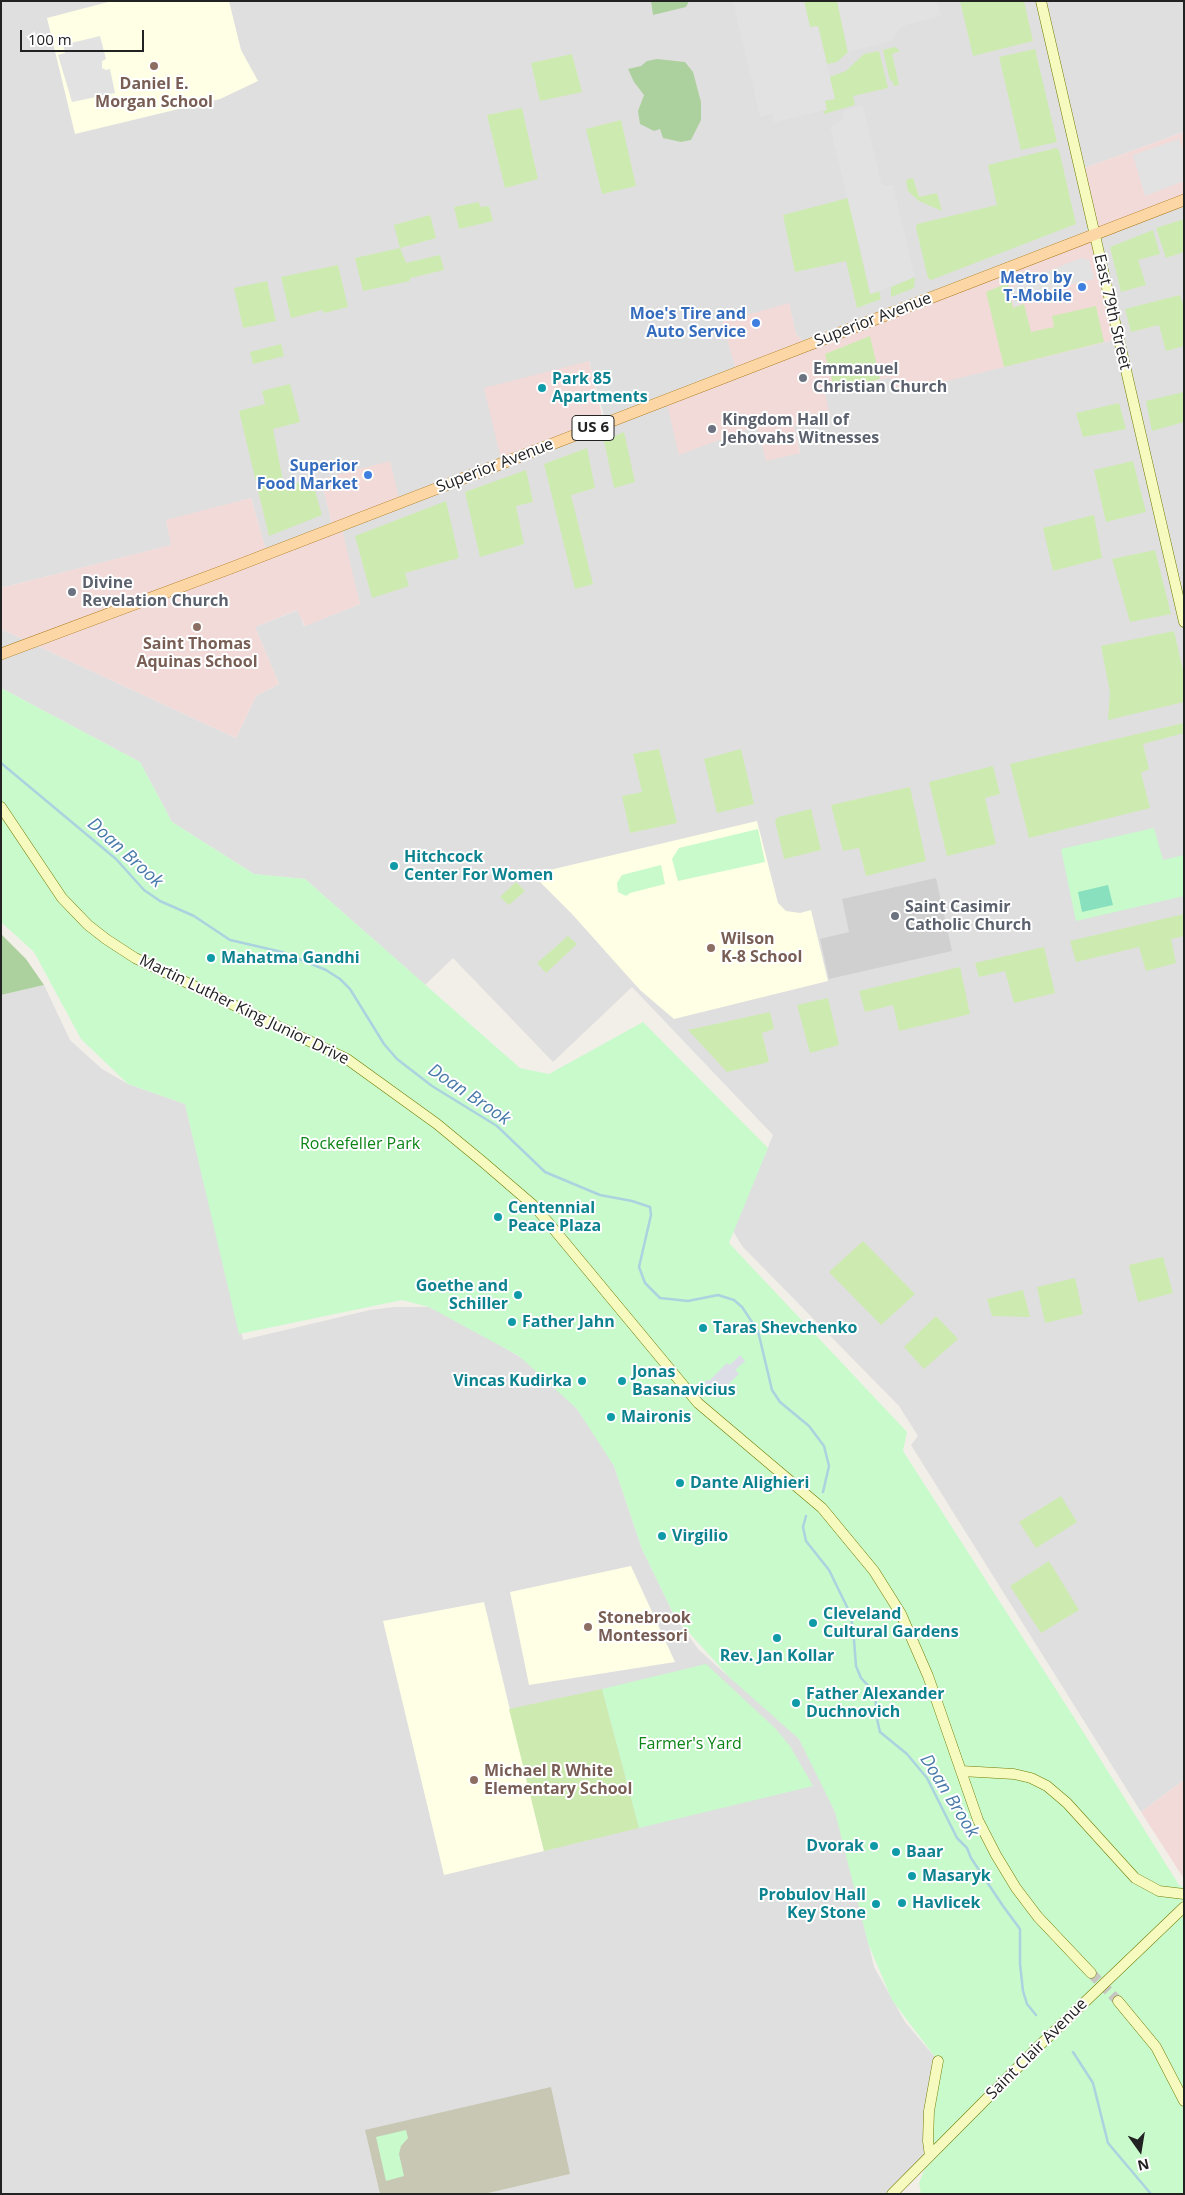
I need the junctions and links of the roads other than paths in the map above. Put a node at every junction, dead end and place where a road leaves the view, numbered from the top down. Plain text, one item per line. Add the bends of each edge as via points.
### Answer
1 (1041, 1) edge
2 (1184, 200) edge
3 (1094, 234) junction
4 (1184, 622) edge
5 (1, 654) edge
6 (1, 807) edge
7 (961, 1771) junction
8 (1184, 1894) edge
9 (1184, 1906) edge
10 (1091, 1973) tunnel mouth
11 (1118, 2001) tunnel mouth
12 (938, 2061) dead end
13 (1184, 2101) edge
14 (930, 2156) junction
15 (892, 2194) edge

1 - 3 main road, East 79th Street
2 - 3 main road, Superior Avenue / US 6
3 - 4 main road, East 79th Street
3 - 5 main road, Superior Avenue / US 6
6 - 7 main road, Martin Luther King Junior Drive via 58,893 106,940 136,958 346,1059 437,1124 533,1205 698,1403 822,1508 874,1571 901,1614 922,1661
7 - 8 main road via 1014,1774 1047,1786 1067,1803 1135,1878 1159,1891
7 - 10 main road, Martin Luther King Junior Drive via 988,1840 1016,1888 1046,1926
9 - 14 main road, Saint Clair Avenue via 1040,2044
11 - 13 main road via 1156,2047
12 - 14 main road via 929,2111
14 - 15 main road, Saint Clair Avenue

